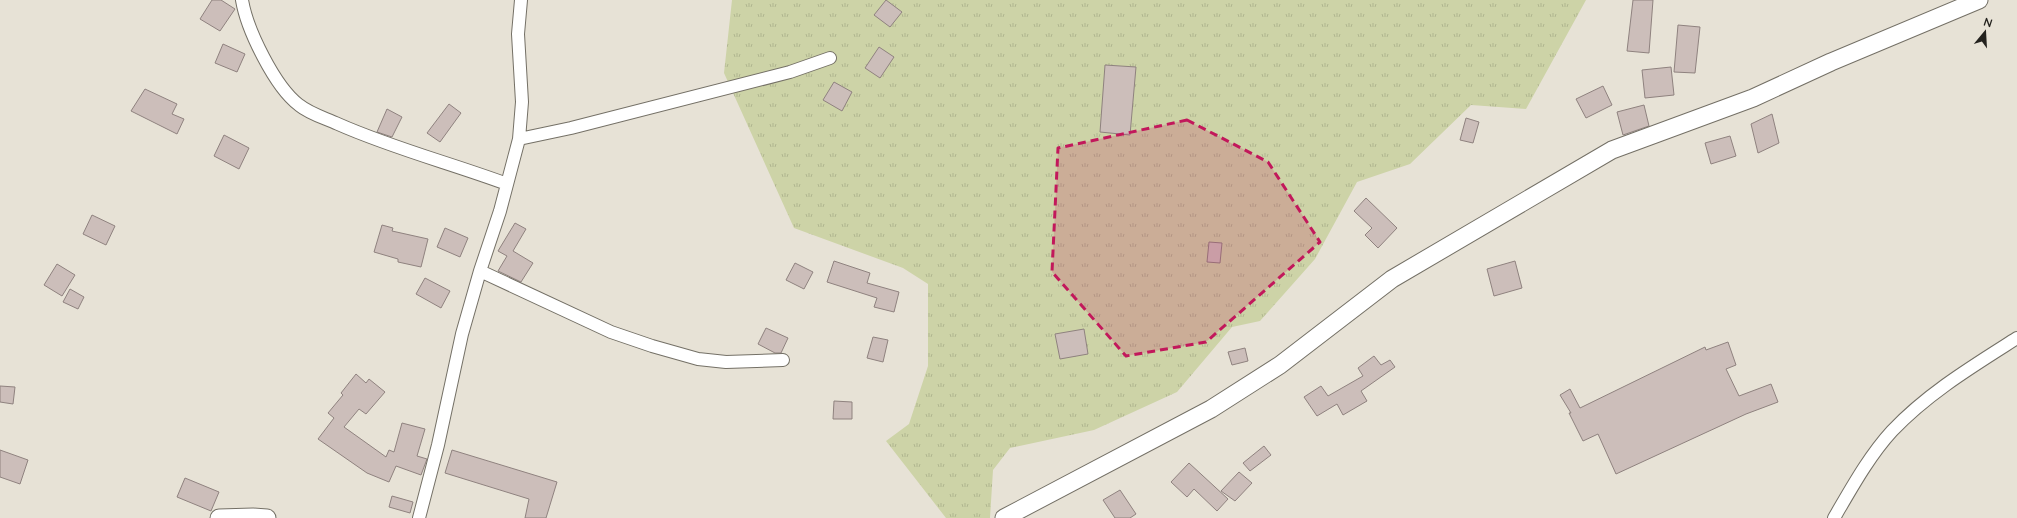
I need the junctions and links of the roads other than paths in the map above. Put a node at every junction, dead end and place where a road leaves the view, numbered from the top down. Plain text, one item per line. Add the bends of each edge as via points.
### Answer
1 (242, 0) edge
2 (521, 0) edge
3 (1979, 0) edge
4 (830, 58) dead end
5 (519, 139) junction
6 (507, 184) junction
7 (480, 271) junction
8 (2017, 338) edge
9 (783, 360) dead end
10 (219, 518) edge
11 (267, 518) edge
12 (419, 518) edge
13 (1004, 518) edge
14 (1834, 518) edge

1 - 6 street via 252,33 272,72 285,92 300,106 367,136
2 - 5 street via 518,34 522,102
3 - 13 street via 1747,100 1612,150 1392,279 1280,365 1212,409
4 - 5 street via 790,72
5 - 6 street
6 - 7 street
7 - 9 street via 604,329 652,346 698,359 726,362
7 - 12 street via 462,334
8 - 14 street via 1925,400 1891,432 1858,478
10 - 11 street

